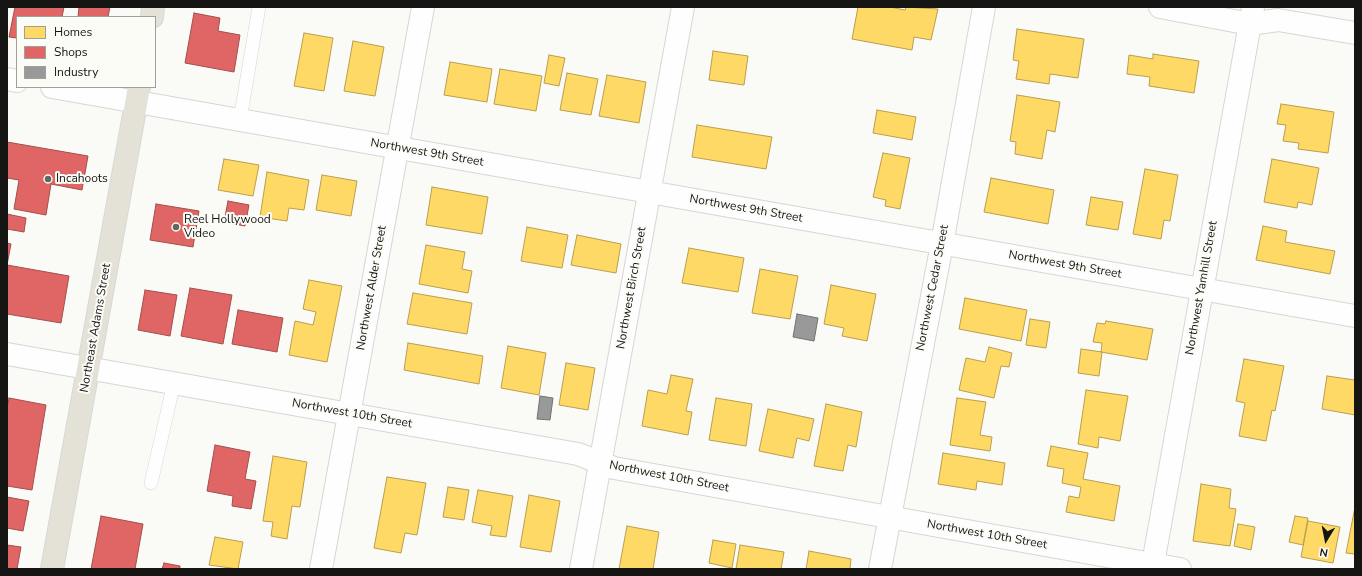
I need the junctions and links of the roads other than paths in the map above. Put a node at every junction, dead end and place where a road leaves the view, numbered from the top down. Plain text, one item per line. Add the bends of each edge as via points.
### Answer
1 (259, 7) edge
2 (423, 7) edge
3 (683, 7) edge
4 (984, 7) edge
5 (1160, 7) edge
6 (1251, 16) edge
7 (1355, 33) edge
8 (64, 88) edge
9 (138, 94) edge
10 (240, 120) junction
11 (397, 148) junction
12 (650, 192) junction
13 (942, 244) junction
14 (1202, 290) junction
15 (1355, 316) edge
16 (7, 354) edge
17 (89, 368) junction
18 (174, 383) junction
19 (350, 414) junction
20 (600, 463) junction
21 (151, 483) dead end
22 (888, 518) junction
23 (1152, 566) edge
24 (52, 569) edge
25 (321, 569) edge
26 (581, 569) edge
27 (880, 569) edge
28 (1180, 569) edge

1 - 10 lane
2 - 11 street, Northwest Alder Street
3 - 12 street, Northwest Birch Street
4 - 13 street, Northwest Cedar Street
5 - 6 street
6 - 7 street
6 - 14 street, Northwest Yamhill Street
8 - 9 street, Northwest 9th Street
9 - 10 street, Northwest 9th Street
9 - 17 highway, Northeast Adams Street
10 - 11 street, Northwest 9th Street
11 - 12 street, Northwest 9th Street
11 - 19 street, Northwest Alder Street
12 - 13 street, Northwest 9th Street
12 - 20 street, Northwest Birch Street
13 - 14 street, Northwest 9th Street
13 - 22 street, Northwest Cedar Street
14 - 15 street, Northwest 9th Street
14 - 23 street, Northwest Yamhill Street
16 - 17 street, Northwest 10th Street
17 - 18 street, Northwest 10th Street
17 - 24 highway, Northeast Adams Street
18 - 19 street, Northwest 10th Street
18 - 21 lane
19 - 20 street, Northwest 10th Street via 578,454
19 - 25 street, Northwest Alder Street
20 - 22 street, Northwest 10th Street via 614,468
20 - 26 street, Northwest Birch Street
22 - 23 street, Northwest 10th Street
22 - 27 street, Northwest Cedar Street
23 - 28 street, Northwest 10th Street

